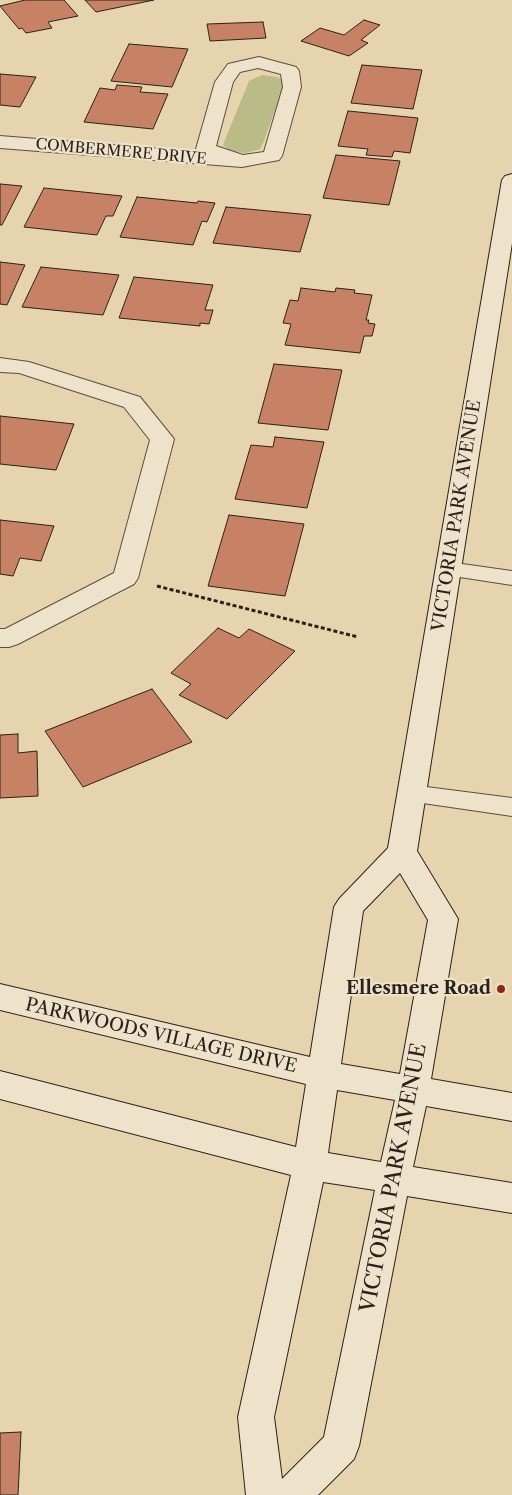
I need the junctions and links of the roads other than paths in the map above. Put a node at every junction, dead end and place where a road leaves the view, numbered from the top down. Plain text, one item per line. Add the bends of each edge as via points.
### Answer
1 (0, 142) edge
2 (242, 161) junction
3 (512, 180) edge
4 (509, 216) edge
5 (0, 365) edge
6 (448, 569) junction
7 (512, 578) edge
8 (0, 638) edge
9 (411, 794) junction
10 (512, 807) edge
11 (402, 852) junction
12 (0, 998) edge
13 (323, 1074) junction
14 (0, 1085) edge
15 (413, 1090) junction
16 (512, 1107) edge
17 (310, 1166) junction
18 (394, 1178) junction
19 (512, 1198) edge
20 (264, 1495) edge
21 (292, 1495) edge

1 - 2 main road, COMBERMERE DRIVE
2 - 2 main road, COMBERMERE DRIVE via 272,156 292,87 290,71 259,62 234,68 224,82 206,149
3 - 4 main road, VICTORIA PARK AVENUE
4 - 6 main road, VICTORIA PARK AVENUE
5 - 8 main road via 21,367 132,402 162,439 125,578 9,638
6 - 7 lane
6 - 9 main road, VICTORIA PARK AVENUE
9 - 10 lane
9 - 11 main road, VICTORIA PARK AVENUE
11 - 13 main road via 349,907
11 - 15 main road, VICTORIA PARK AVENUE via 443,920
12 - 13 main road, PARKWOODS VILLAGE DRIVE
13 - 15 main road
13 - 17 main road
14 - 17 main road
15 - 16 main road
15 - 18 main road, VICTORIA PARK AVENUE
17 - 18 main road
17 - 20 main road via 256,1418
18 - 19 main road
18 - 21 main road, VICTORIA PARK AVENUE via 341,1446

